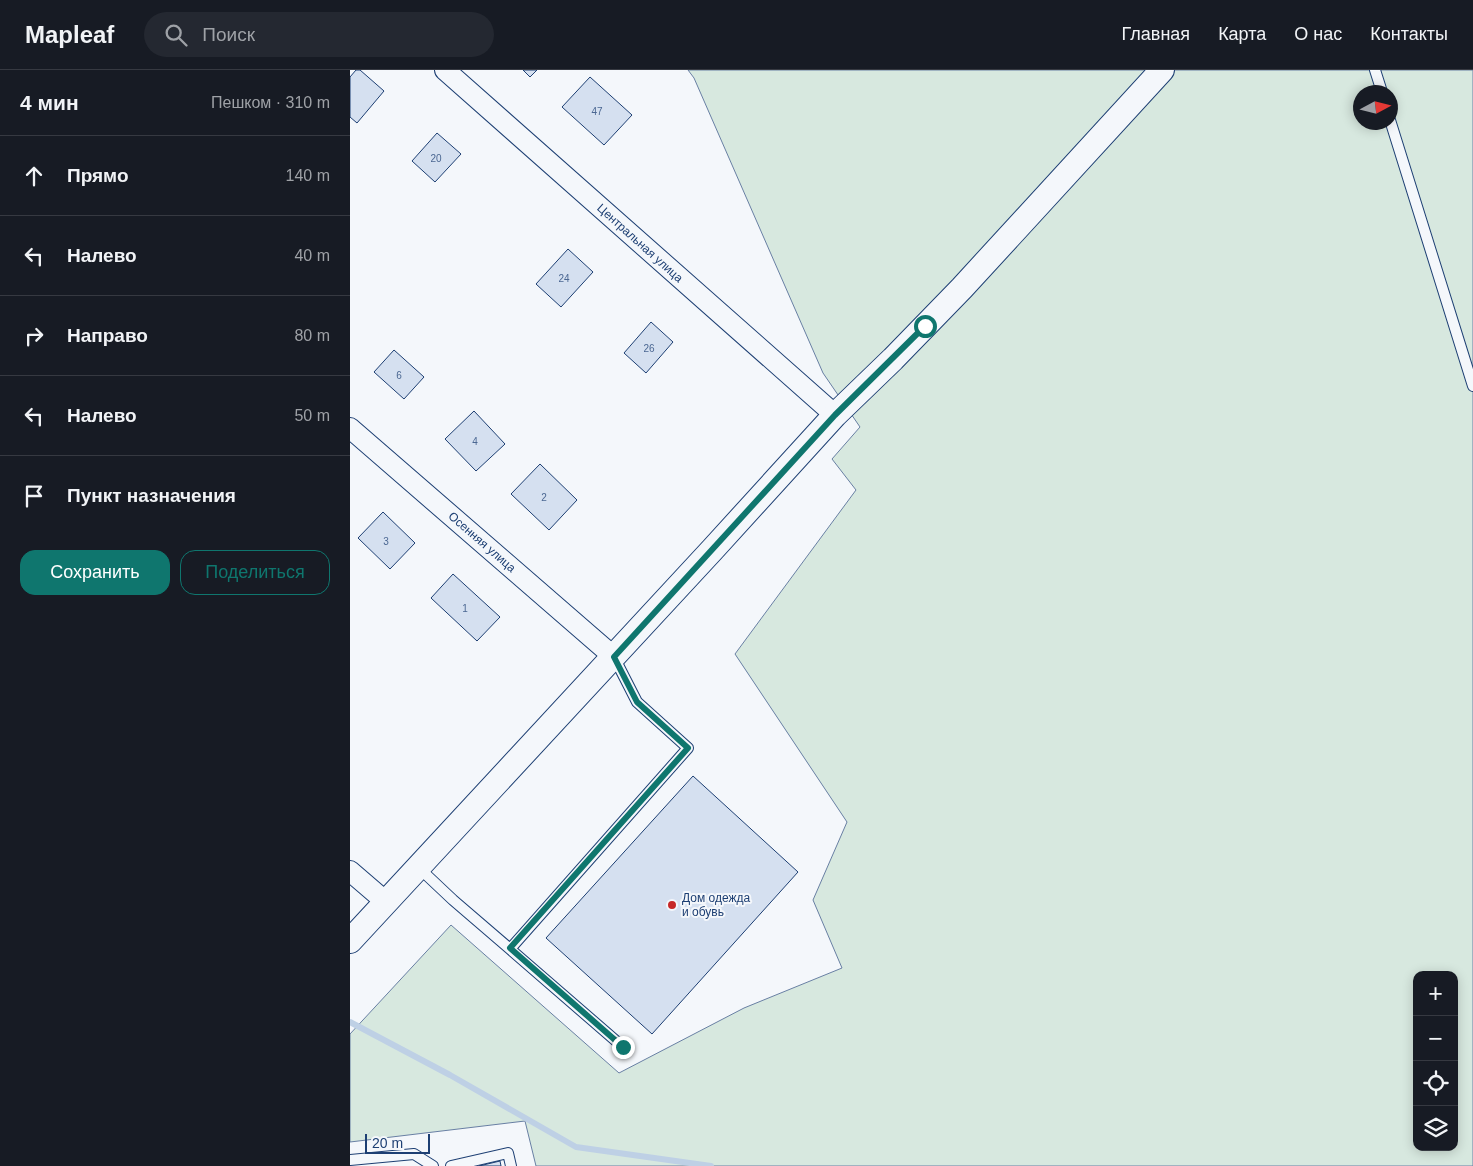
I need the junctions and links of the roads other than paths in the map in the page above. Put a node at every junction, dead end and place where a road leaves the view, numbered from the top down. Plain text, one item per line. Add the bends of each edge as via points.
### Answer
1 (445, 70) edge
2 (1162, 70) edge
3 (1375, 70) edge
4 (1380, 85) edge
5 (1393, 130) edge
6 (1473, 386) edge
7 (835, 415) junction
8 (350, 428) edge
9 (614, 657) junction
10 (418, 867) junction
11 (350, 871) edge
12 (386, 902) junction
13 (350, 941) edge
14 (510, 948) junction
15 (623, 1047) dead end
16 (357, 1162) edge
17 (433, 1166) edge
18 (451, 1166) edge
19 (511, 1166) edge

1 - 7 street, Центральная улица
2 - 7 street via 962,288
3 - 4 lane
5 - 6 lane
7 - 9 street
8 - 9 street, Осенняя улица
9 - 10 street
9 - 14 lane via 637,702 688,748
10 - 12 street
10 - 14 lane
11 - 12 street
12 - 13 street
14 - 15 lane
16 - 17 lane via 414,1154
18 - 19 lane via 508,1153

